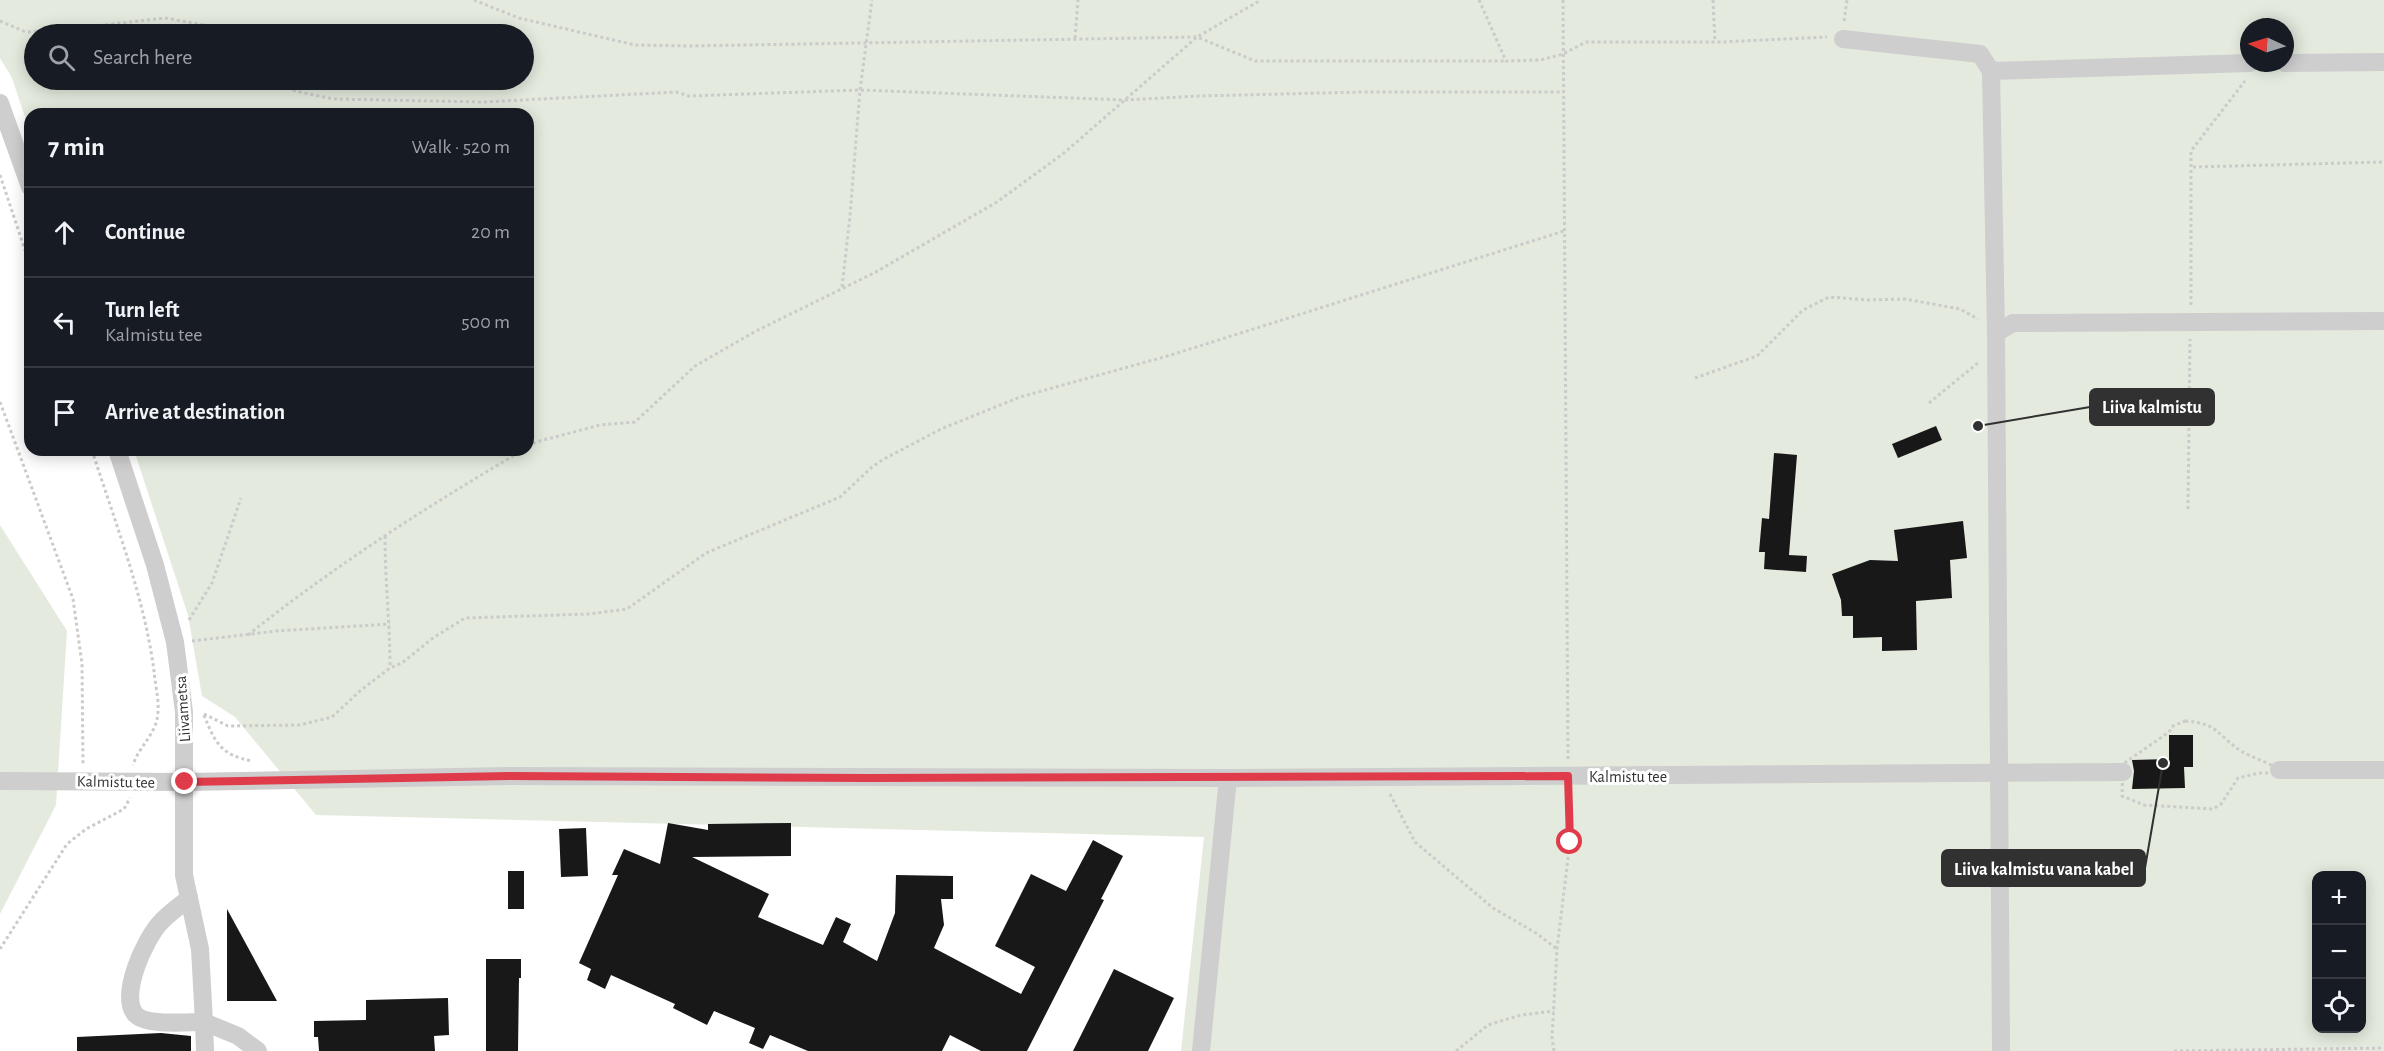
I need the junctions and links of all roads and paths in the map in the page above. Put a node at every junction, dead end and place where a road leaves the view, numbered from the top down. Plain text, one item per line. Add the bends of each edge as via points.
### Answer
1 (474, 0) edge
2 (872, 0) edge
3 (1078, 0) edge
4 (1261, 0) edge
5 (1479, 0) edge
6 (1563, 0) edge
7 (1713, 0) edge
8 (0, 21) edge
9 (109, 24) edge
10 (198, 24) edge
11 (24, 31) edge
12 (1197, 37) junction
13 (1076, 38) junction
14 (1843, 39) joint
15 (1715, 42) junction
16 (868, 43) junction
17 (1563, 54) junction
18 (1506, 61) junction
19 (2384, 62) edge
20 (2294, 63) edge
21 (1991, 71) junction
22 (2240, 72) edge
23 (2247, 72) edge
24 (293, 90) edge
25 (860, 90) junction
26 (1563, 92) junction
27 (1125, 100) junction
28 (0, 103) edge
29 (2384, 162) edge
30 (2193, 167) junction
31 (24, 170) edge
32 (0, 175) edge
33 (1564, 231) junction
34 (24, 247) edge
35 (842, 288) junction
36 (2384, 321) edge
37 (2191, 322) junction
38 (1995, 342) junction
39 (1695, 378) dead end
40 (0, 402) edge
41 (1929, 403) dead end
42 (534, 443) edge
43 (94, 456) edge
44 (119, 456) edge
45 (513, 456) edge
46 (241, 498) dead end
47 (2188, 509) dead end
48 (385, 536) junction
49 (390, 624) junction
50 (248, 635) junction
51 (176, 642) junction
52 (390, 668) junction
53 (159, 711) junction
54 (183, 712) junction
55 (204, 714) junction
56 (2279, 770) junction
57 (2384, 770) edge
58 (2123, 772) junction
59 (1999, 774) junction
60 (1568, 776) junction
61 (1381, 777) junction
62 (1228, 778) junction
63 (268, 780) junction
64 (0, 781) edge
65 (82, 781) junction
66 (132, 781) junction
67 (185, 782) junction
68 (189, 898) junction
69 (1557, 949) junction
70 (0, 950) edge
71 (1554, 1011) junction
72 (204, 1022) junction
73 (2384, 1048) edge
74 (205, 1051) edge
75 (258, 1051) edge
76 (1201, 1051) edge
77 (1456, 1051) edge
78 (1554, 1051) edge
79 (2001, 1051) edge
80 (2174, 1051) edge
81 (2215, 1051) edge

1 - 16 path via 519,18 635,45
2 - 16 path
3 - 13 path
4 - 12 path
5 - 18 path
6 - 17 path
7 - 15 path
8 - 11 path
9 - 10 path via 165,18
12 - 13 path
12 - 18 path via 1255,61
12 - 27 path
13 - 16 path
14 - 15 path
14 - 21 street via 1980,54
15 - 17 path via 1586,42
16 - 25 path
17 - 18 path via 1541,60
17 - 26 path
19 - 20 street
21 - 22 street
21 - 38 street
23 - 30 path via 2191,151
24 - 25 path via 333,99 484,102 676,92 689,96
25 - 27 path
25 - 35 path
26 - 27 path via 1362,92
26 - 33 path
27 - 35 path via 1064,153 997,202
28 - 31 street
29 - 30 path
30 - 37 path
32 - 34 path
33 - 52 path via 1171,355 1020,397 941,429 884,459 840,497 706,554 627,609 465,618
33 - 60 path
35 - 42 path via 695,366 634,422 600,425
36 - 37 street
37 - 38 street via 2013,323
37 - 47 path
38 - 39 path via 1973,316 1960,309 1905,300 1829,297 1803,310 1757,356
38 - 41 path
38 - 59 street
40 - 65 path via 73,599 82,664
43 - 53 path via 138,592 150,641
44 - 51 street, Liivametsa
45 - 48 path
46 - 51 path via 212,583
48 - 49 path
48 - 50 path
49 - 50 path
49 - 52 path
50 - 51 path
51 - 54 street, Liivametsa
52 - 55 path via 332,717 300,725 228,726
53 - 54 path
53 - 66 path via 154,729 135,758
54 - 55 path
54 - 67 street, Liivametsa
55 - 63 path via 221,750 234,758 262,763
56 - 57 street
56 - 58 path via 2241,751 2203,722 2185,721 2123,764
56 - 58 path via 2238,778 2221,804 2213,809 2133,801 2122,796
58 - 59 street, Kalmistu tee
59 - 60 street, Kalmistu tee
59 - 79 street
60 - 61 street, Kalmistu tee
60 - 69 path via 1570,842
61 - 62 street, Kalmistu tee
61 - 69 path via 1415,842 1493,908
62 - 63 street, Kalmistu tee via 509,776
62 - 76 street
63 - 67 street, Kalmistu tee
64 - 65 street, Kalmistu tee
65 - 66 street, Kalmistu tee
66 - 67 street, Kalmistu tee
66 - 70 path via 124,810 86,829 67,844
67 - 68 street, Liivametsa via 184,875
68 - 72 street, Liivametsa via 200,949
68 - 72 street via 160,923 139,957 131,988 132,1008 137,1016 150,1021
69 - 71 path
71 - 77 path via 1488,1025
71 - 78 path
72 - 74 street, Liivametsa
72 - 75 street via 238,1036
73 - 81 path
80 - 81 path

